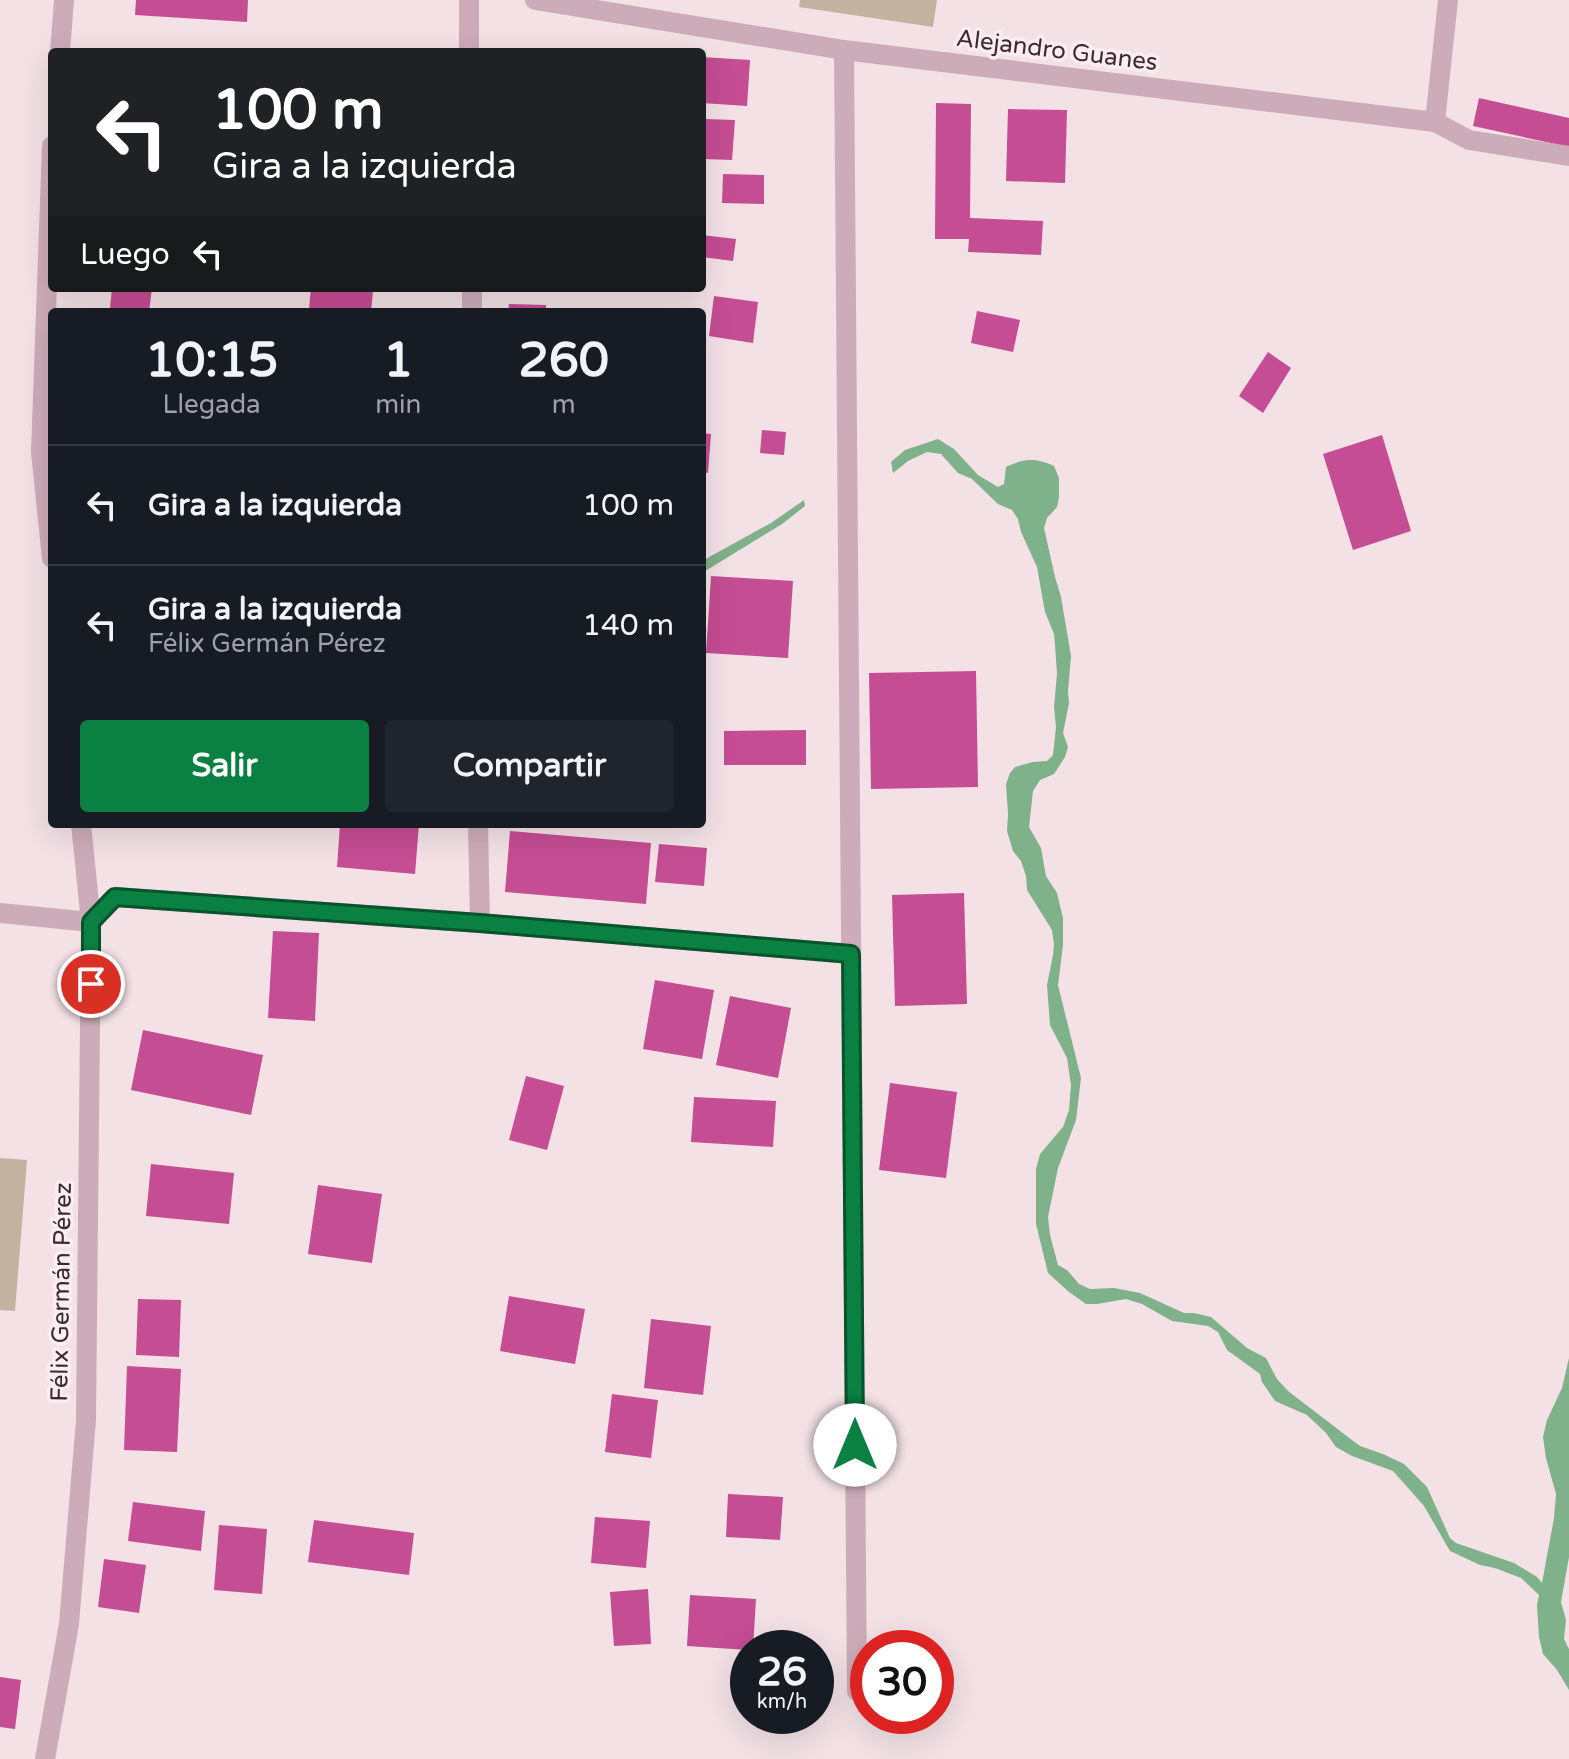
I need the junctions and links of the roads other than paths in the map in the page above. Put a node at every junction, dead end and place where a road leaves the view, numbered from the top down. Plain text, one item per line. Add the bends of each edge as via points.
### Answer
1 (64, 0) edge
2 (469, 0) edge
3 (535, 0) edge
4 (1448, 0) edge
5 (60, 48) edge
6 (469, 48) edge
7 (844, 50) junction
8 (1435, 122) junction
9 (1569, 156) edge
10 (48, 257) edge
11 (48, 519) edge
12 (81, 828) edge
13 (478, 828) edge
14 (0, 913) edge
15 (91, 922) junction
16 (480, 923) junction
17 (851, 954) junction
18 (857, 1630) edge
19 (45, 1759) edge

1 - 5 street
2 - 6 street
3 - 7 street, Alejandro Guanes
4 - 8 street
7 - 8 street, Alejandro Guanes
7 - 17 street
8 - 9 street, Alejandro Guanes via 1469,140
10 - 11 street via 41,452
12 - 15 street, Félix Germán Pérez
13 - 16 street
14 - 15 street
15 - 16 street via 115,897
15 - 19 street, Félix Germán Pérez via 86,1420 69,1624
16 - 17 street
17 - 18 street

